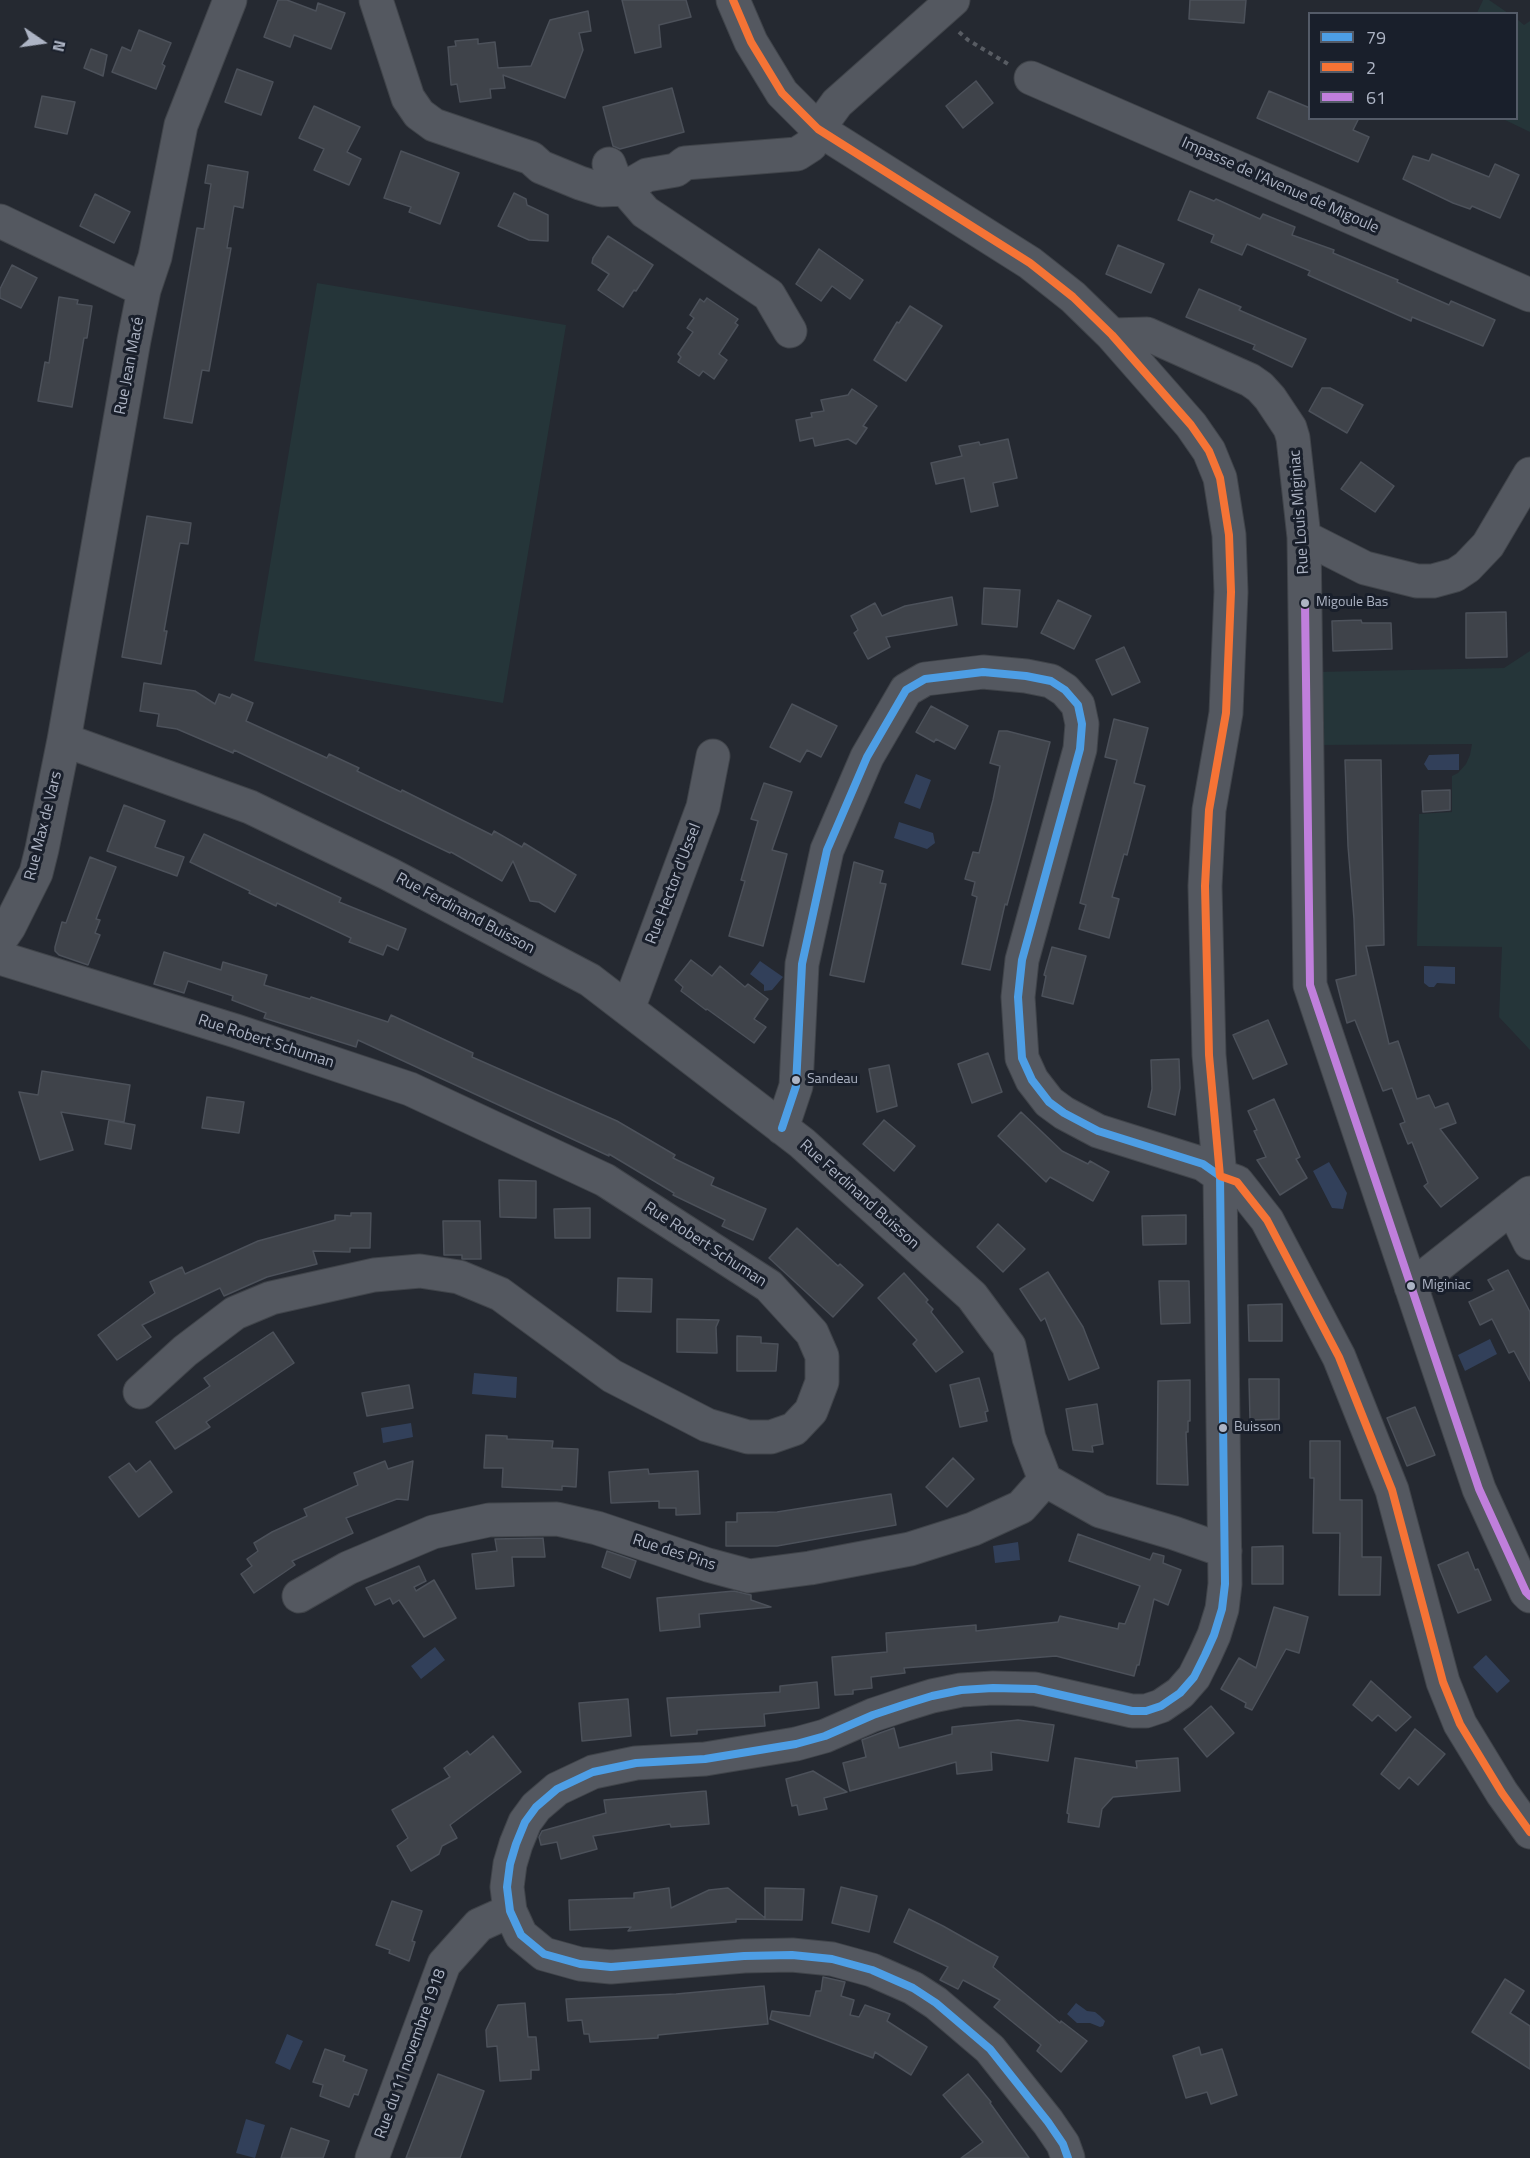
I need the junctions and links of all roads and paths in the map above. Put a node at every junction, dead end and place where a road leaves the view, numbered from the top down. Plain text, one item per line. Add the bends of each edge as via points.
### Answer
1 (230, 0) edge
2 (376, 0) edge
3 (733, 0) edge
4 (946, 6) edge
5 (1031, 78) joint
6 (818, 129) junction
7 (616, 176) junction
8 (0, 221) edge
9 (144, 290) junction
10 (1530, 295) edge
11 (790, 331) dead end
12 (1112, 334) junction
13 (1530, 474) edge
14 (1304, 537) junction
15 (64, 740) junction
16 (713, 756) dead end
17 (0, 940) edge
18 (0, 958) edge
19 (627, 1009) junction
20 (782, 1128) junction
21 (1220, 1176) junction
22 (1521, 1200) edge
23 (1530, 1243) edge
24 (1411, 1287) junction
25 (140, 1392) dead end
26 (1045, 1480) junction
27 (1225, 1551) junction
28 (299, 1596) dead end
29 (1530, 1596) edge
30 (1530, 1832) edge
31 (510, 1911) junction
32 (372, 2158) edge
33 (1068, 2158) edge

1 - 9 street, Rue Jean Macé via 181,125 155,257
2 - 7 street via 408,98 419,114 434,125 531,158 541,167 602,190
3 - 6 street via 751,42 782,93
4 - 5 path via 968,40
4 - 6 street via 837,103
5 - 10 street, Impasse de l'Avenue de Migoule
6 - 7 street via 811,145 797,154 685,163 676,170
6 - 12 street via 1030,263 1074,297
7 - 11 street via 645,212 769,296
8 - 9 street
9 - 15 street, Rue Jean Macé
12 - 14 street, Rue Louis Miginiac via 1147,334 1260,387 1282,415 1293,438
12 - 21 street via 1209,451 1220,478 1229,535 1232,592 1226,713 1209,810 1205,875 1209,1055
13 - 14 street via 1488,545 1467,567 1444,578 1417,581 1365,568
14 - 24 street, Rue Louis Miginiac via 1310,985
15 - 17 street, Rue Max de Vars via 36,873
15 - 19 street, Rue Ferdinand Buisson via 261,812 590,980
16 - 19 street, Rue Hector d'Ussel via 703,807
18 - 25 street, Rue Robert Schuman via 410,1089 606,1180 769,1286 812,1333 822,1356 822,1382 811,1411 794,1429 771,1437 748,1437 707,1425 612,1376 500,1294 459,1277 420,1271 374,1275 317,1287 271,1298 235,1313
19 - 20 street, Rue Ferdinand Buisson
20 - 21 street via 796,1086 802,964 827,850 884,726 906,690 925,680 983,672 1026,676 1051,681 1065,690 1078,705 1082,724 1080,749 1022,960 1018,997 1022,1058 1032,1080 1049,1102 1064,1113 1098,1131 1203,1164
20 - 26 street, Rue Ferdinand Buisson via 972,1296 1009,1346 1029,1438
21 - 27 street
21 - 30 street via 1237,1182 1267,1221 1339,1357 1392,1491 1443,1682 1460,1724
22 - 23 street
22 - 24 street
24 - 29 street, Rue Louis Miginiac via 1479,1489
26 - 27 street via 1100,1511
26 - 28 street, Rue des Pins via 1020,1507 973,1529 910,1549 810,1568 749,1576 557,1519 489,1520 433,1532 348,1568
27 - 31 street via 1222,1609 1214,1635 1194,1677 1161,1706 1132,1711 1035,1689 962,1690 906,1704 796,1744 705,1759 636,1763 593,1772 557,1789 525,1822 510,1864
31 - 32 street, Rue du 11 novembre 1918 via 479,1925 444,1964
31 - 33 street via 521,1935 544,1954 580,1964 611,1967 792,1955 832,1959 913,1988 990,2049 1048,2122

